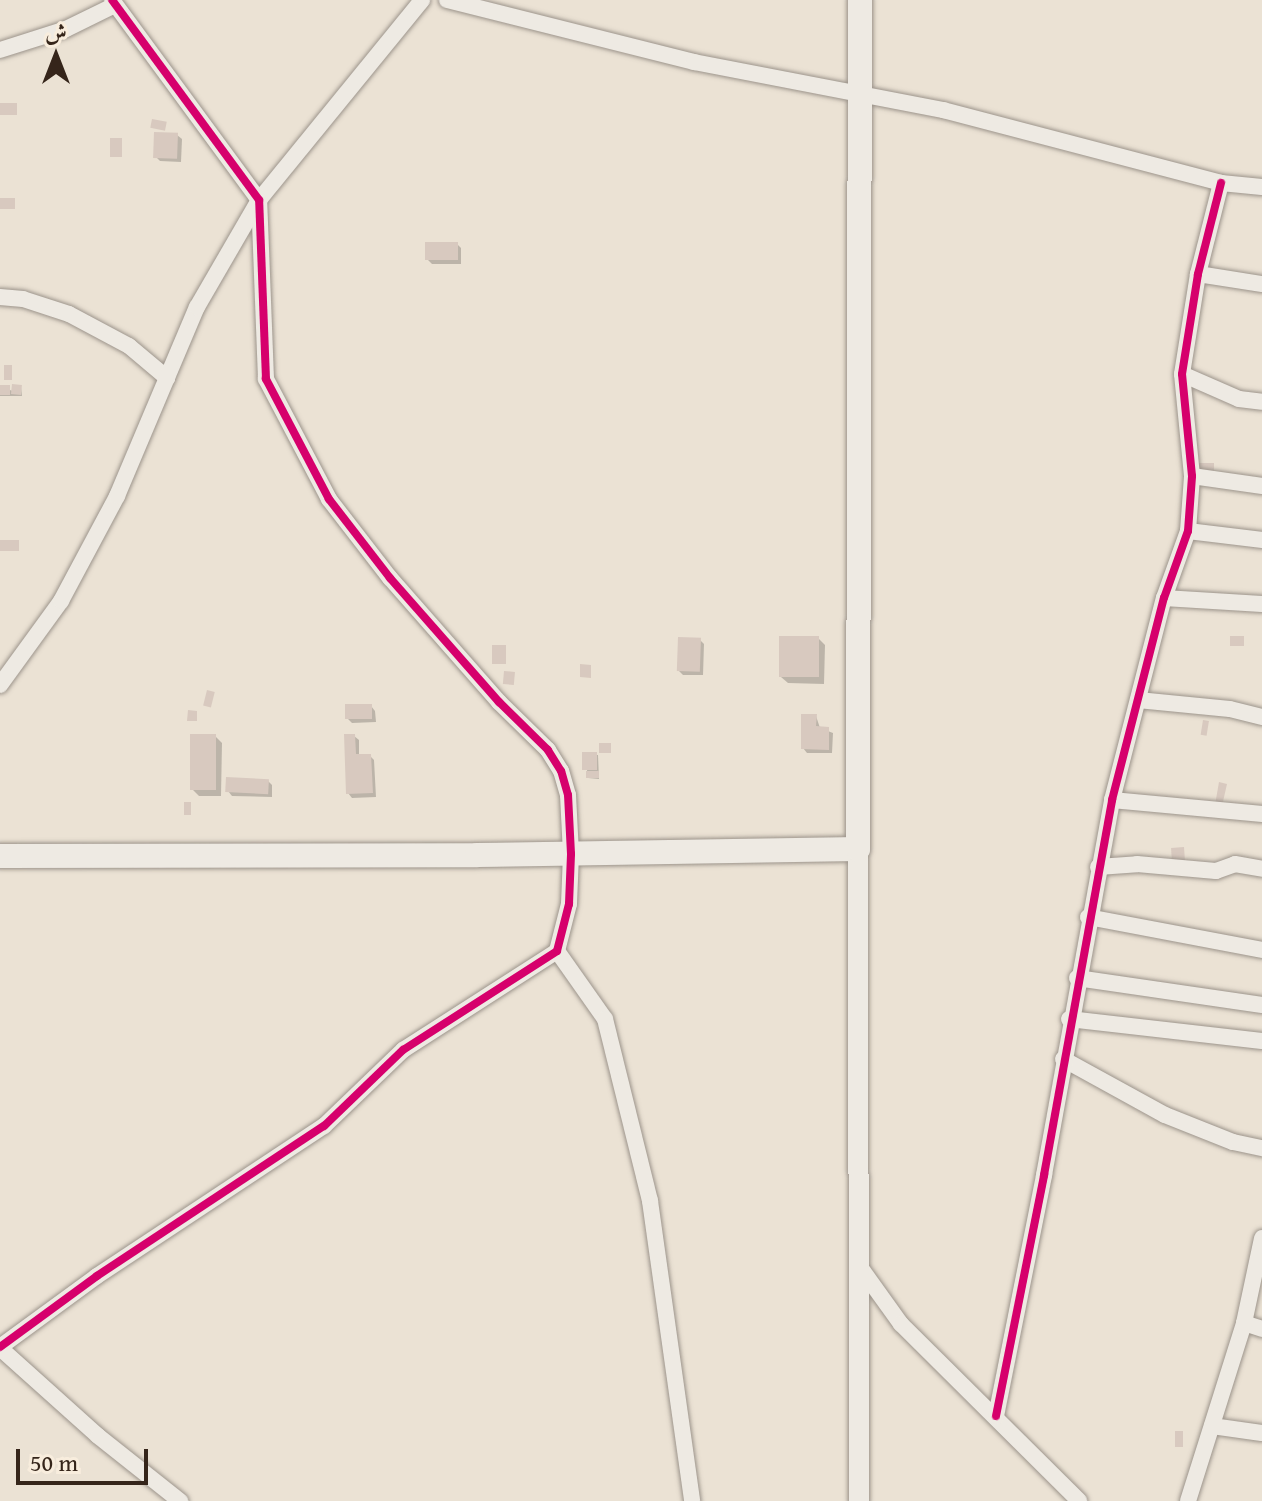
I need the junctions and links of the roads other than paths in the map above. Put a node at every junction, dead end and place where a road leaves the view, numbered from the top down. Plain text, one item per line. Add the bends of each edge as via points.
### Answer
1 (422, 0) edge
2 (447, 0) edge
3 (860, 0) edge
4 (112, 3) edge
5 (0, 50) edge
6 (860, 94) junction
7 (1221, 183) junction
8 (1262, 187) edge
9 (259, 200) junction
10 (1198, 274) junction
11 (1262, 284) edge
12 (0, 297) edge
13 (1182, 374) junction
14 (167, 378) junction
15 (1262, 402) edge
16 (1192, 476) junction
17 (1262, 486) edge
18 (1188, 531) junction
19 (1262, 540) edge
20 (1164, 598) junction
21 (1262, 604) edge
22 (3, 676) edge
23 (1138, 700) junction
24 (1262, 717) edge
25 (1112, 800) junction
26 (1262, 814) edge
27 (858, 849) junction
28 (571, 854) junction
29 (0, 856) edge
30 (1098, 867) junction
31 (1262, 869) edge
32 (1088, 917) junction
33 (1262, 950) edge
34 (557, 951) junction
35 (1077, 978) junction
36 (1262, 1005) edge
37 (1069, 1019) junction
38 (1262, 1041) edge
39 (1063, 1059) junction
40 (1262, 1148) edge
41 (1261, 1246) edge
42 (860, 1267) junction
43 (1244, 1323) junction
44 (1262, 1329) edge
45 (0, 1347) edge
46 (996, 1416) junction
47 (1212, 1426) junction
48 (1262, 1433) edge
49 (180, 1501) edge
50 (692, 1501) edge
51 (859, 1501) edge
52 (1079, 1501) edge
53 (1188, 1501) edge

1 - 9 street
2 - 6 street via 694,62
3 - 6 main road
4 - 5 street via 66,29
4 - 9 street
6 - 7 street via 943,110
6 - 27 main road
7 - 8 street
7 - 10 street
9 - 14 street via 197,307
9 - 28 street via 266,379 329,499 390,578 548,750 568,795
10 - 11 street
10 - 13 street
12 - 14 street via 69,314 129,346
13 - 15 street via 1239,399
13 - 16 street
14 - 22 street via 117,496 61,601
16 - 17 street
16 - 18 street
18 - 19 street
18 - 20 street
20 - 21 street
20 - 23 street
23 - 24 street
23 - 25 street
25 - 26 street
25 - 30 street
27 - 28 main road
27 - 42 street
28 - 29 main road
28 - 34 street via 569,904
30 - 31 street via 1137,864 1216,871 1235,864
30 - 32 street
32 - 33 street
32 - 35 street
34 - 45 street via 403,1050 324,1126
34 - 50 street via 605,1019 650,1201
35 - 36 street
35 - 37 street
37 - 38 street
37 - 39 street
39 - 40 street via 1165,1115
39 - 46 street
41 - 43 street
42 - 46 street via 901,1324
42 - 51 street
43 - 44 street
43 - 47 street
45 - 49 street
46 - 52 street
47 - 48 street
47 - 53 street

